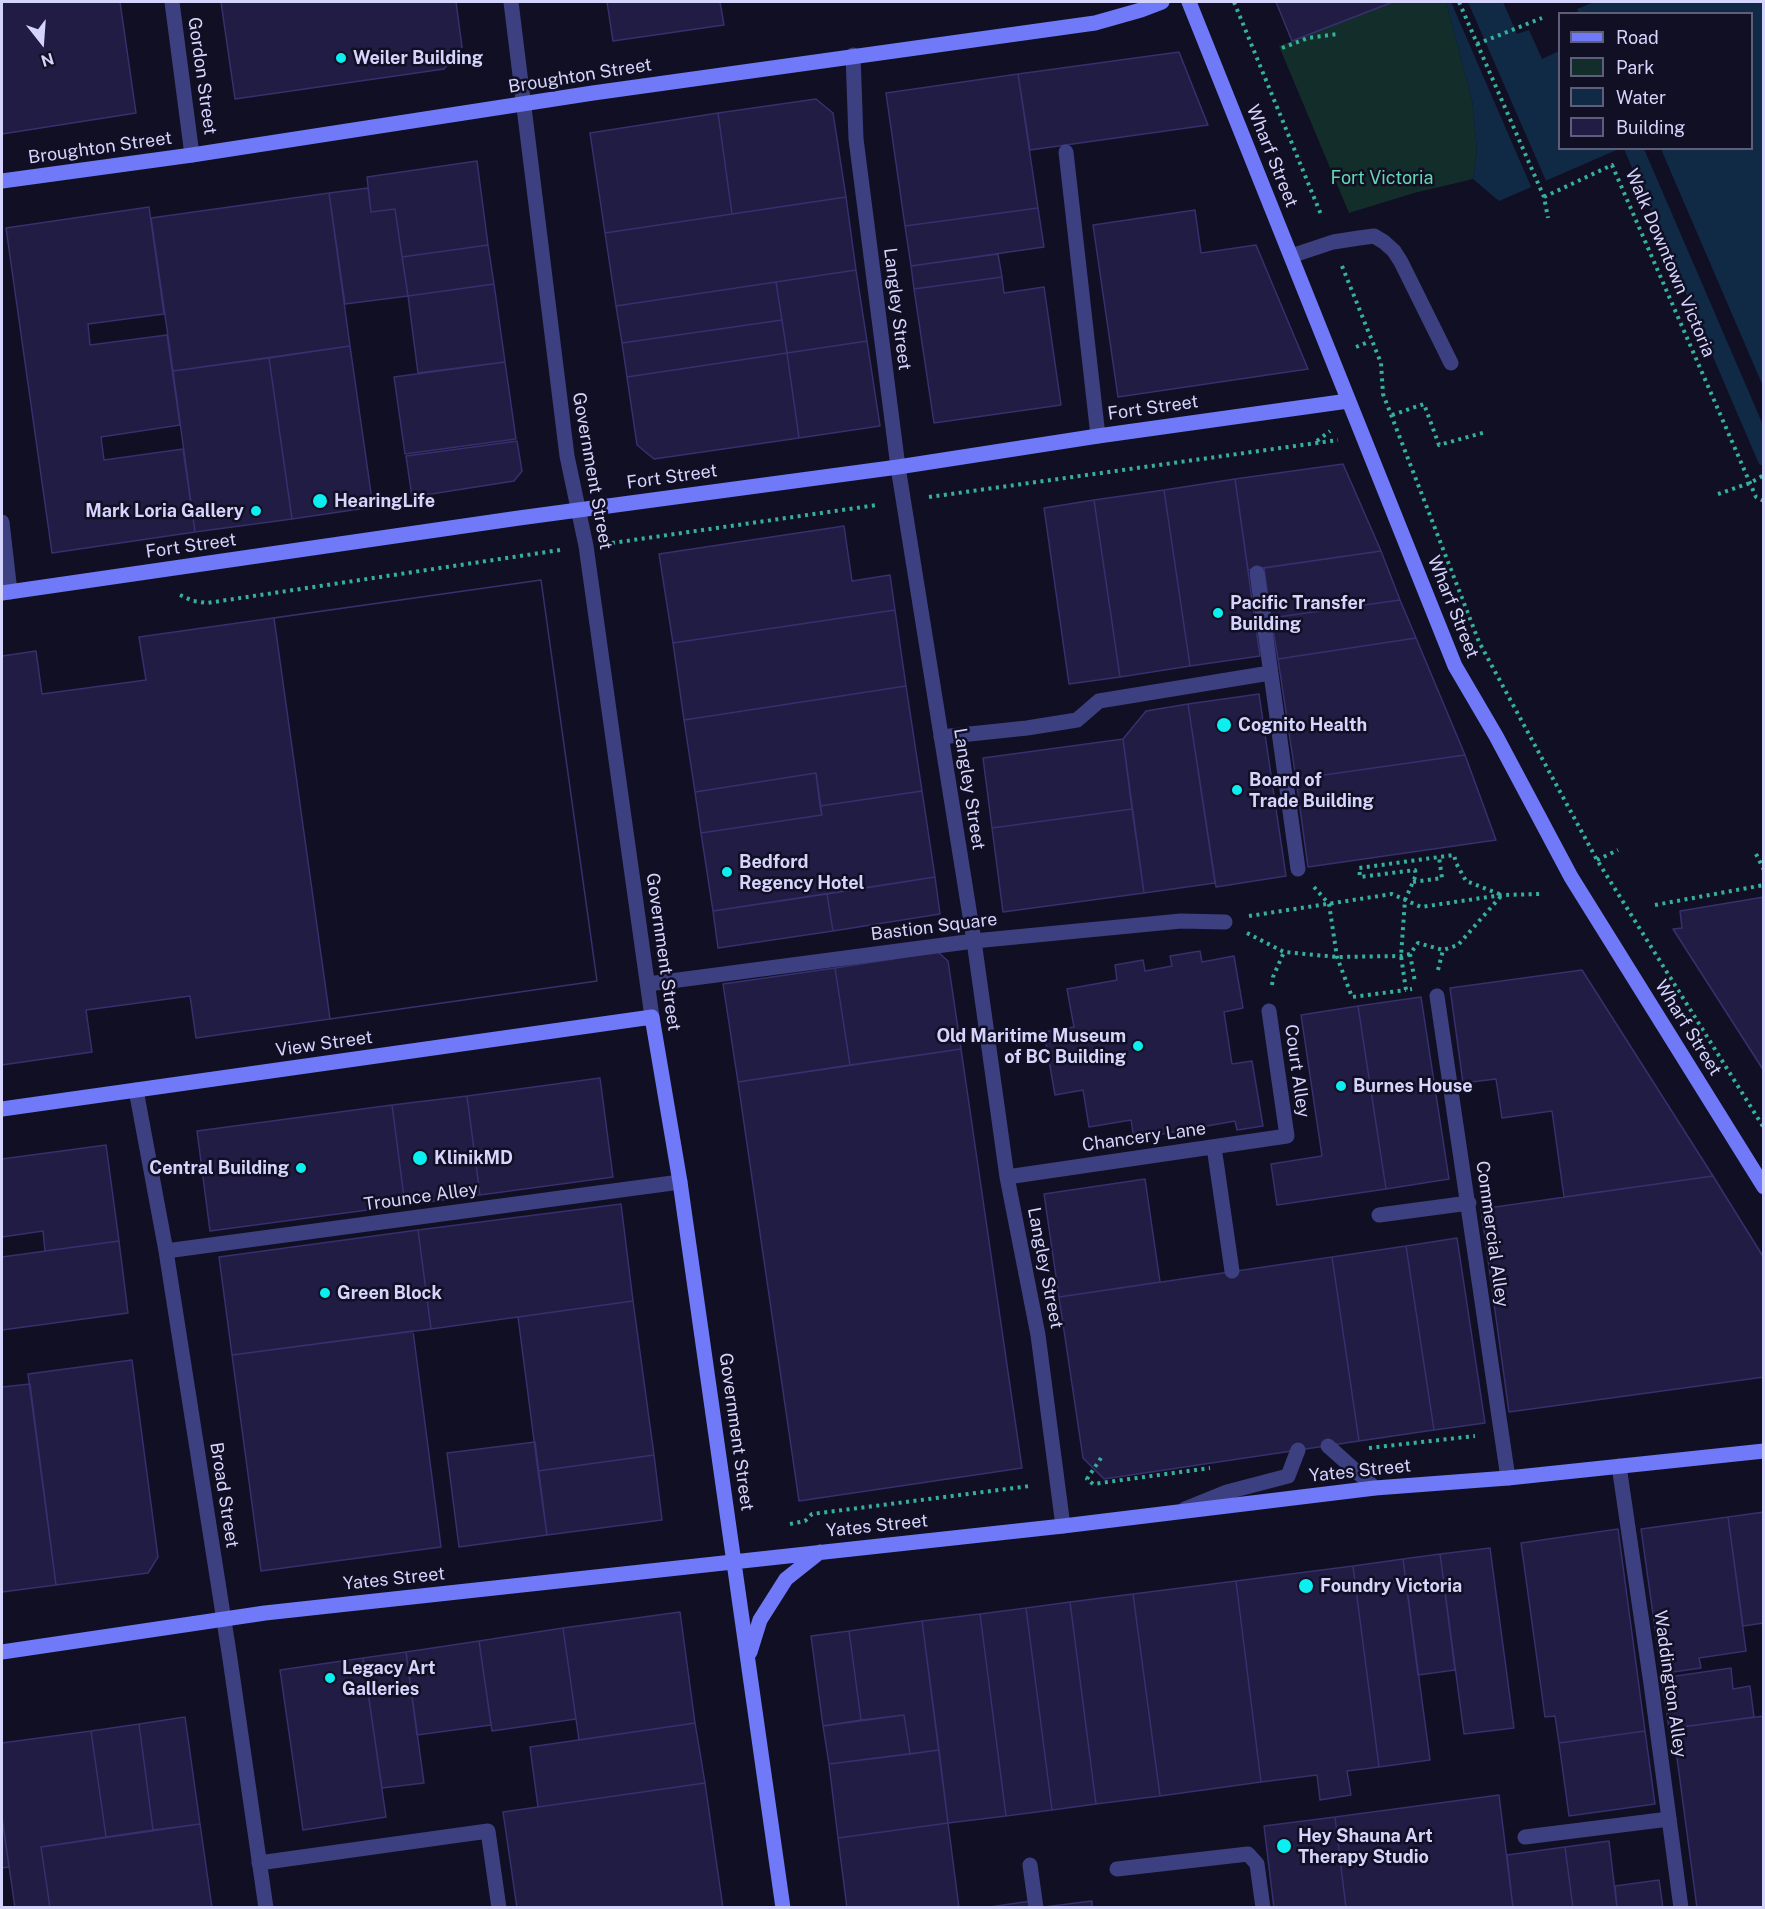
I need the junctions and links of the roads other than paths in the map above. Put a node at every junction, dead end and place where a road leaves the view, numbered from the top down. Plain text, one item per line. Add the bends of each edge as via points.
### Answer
1 (172, 2) edge
2 (511, 2) edge
3 (1162, 2) edge
4 (1189, 2) edge
5 (853, 56) junction
6 (524, 104) junction
7 (1066, 152) dead end
8 (192, 155) junction
9 (2, 181) edge
10 (1291, 256) junction
11 (1451, 363) dead end
12 (1348, 400) junction
13 (1098, 436) junction
14 (898, 467) junction
15 (579, 510) junction
16 (2, 522) edge
17 (1257, 573) dead end
18 (6, 593) edge
19 (1270, 673) junction
20 (940, 737) junction
21 (1298, 869) dead end
22 (1225, 922) road end
23 (974, 941) junction
24 (648, 984) junction
25 (1437, 996) dead end
26 (1269, 1011) road end
27 (652, 1017) junction
28 (136, 1090) junction
29 (2, 1109) edge
30 (1287, 1136) joint
31 (1214, 1147) junction
32 (1007, 1177) junction
33 (680, 1182) junction
34 (1764, 1187) edge
35 (1469, 1203) junction
36 (1379, 1215) dead end
37 (166, 1251) junction
38 (1232, 1271) dead end
39 (1328, 1446) dead end
40 (1762, 1449) edge
41 (1298, 1450) dead end
42 (1619, 1466) junction
43 (1508, 1478) junction
44 (1375, 1488) junction
45 (1182, 1510) junction
46 (1063, 1526) junction
47 (821, 1551) junction
48 (735, 1561) junction
49 (224, 1618) junction
50 (2, 1652) edge
51 (748, 1658) junction
52 (1669, 1819) junction
53 (1525, 1837) dead end
54 (260, 1863) junction
55 (1030, 1865) dead end
56 (1117, 1869) dead end
57 (266, 1908) edge
58 (499, 1908) edge
59 (783, 1908) edge
60 (1036, 1908) edge
61 (1263, 1908) edge
62 (1681, 1908) edge

1 - 8 street, Gordon Street
2 - 6 street, Government Street
3 - 5 main road, Broughton Street via 1095,23
4 - 10 main road, Wharf Street
5 - 6 main road, Broughton Street
5 - 14 street, Langley Street via 856,139
6 - 8 main road, Broughton Street
6 - 15 street, Government Street via 567,456
7 - 13 street
8 - 9 main road, Broughton Street
10 - 11 street via 1359,238 1374,236 1384,242 1401,262
10 - 12 main road, Wharf Street
12 - 13 main road, Fort Street
12 - 34 main road, Wharf Street via 1468,691 1571,877
13 - 14 main road, Fort Street
14 - 15 main road, Fort Street
14 - 20 street, Langley Street
15 - 18 main road, Fort Street
15 - 24 street, Government Street
16 - 18 street
17 - 19 street
19 - 20 street via 1099,701 1077,720
19 - 21 street
20 - 23 street, Langley Street
22 - 23 street, Bastion Square via 1181,921
23 - 24 street, Bastion Square
23 - 32 street, Langley Street
24 - 27 street, Government Street
25 - 35 street, Commercial Alley
26 - 30 street, Court Alley
27 - 28 main road, View Street
27 - 33 main road, Government Street
28 - 29 main road, View Street
28 - 37 street, Broad Street
30 - 31 street, Chancery Lane
31 - 32 street, Chancery Lane
31 - 38 street
32 - 46 street, Langley Street via 1038,1335
33 - 37 street, Trounce Alley
33 - 48 main road, Government Street
35 - 36 street
35 - 43 street, Commercial Alley
37 - 49 street, Broad Street
39 - 44 street
40 - 42 main road, Yates Street
41 - 45 street via 1288,1476 1227,1492
42 - 43 main road, Yates Street
42 - 52 street, Waddington Alley
43 - 44 main road, Yates Street
44 - 45 main road, Yates Street
45 - 46 main road, Yates Street
46 - 47 main road, Yates Street
47 - 48 main road, Yates Street
47 - 51 main road via 786,1579 760,1620
48 - 49 main road, Yates Street
48 - 51 main road, Government Street
49 - 50 main road, Yates Street
49 - 54 street, Broad Street
51 - 59 main road, Government Street
52 - 53 street
52 - 62 street, Waddington Alley
54 - 57 street, Broad Street
54 - 58 street via 488,1831
55 - 60 street
56 - 61 street via 1248,1854 1257,1864

